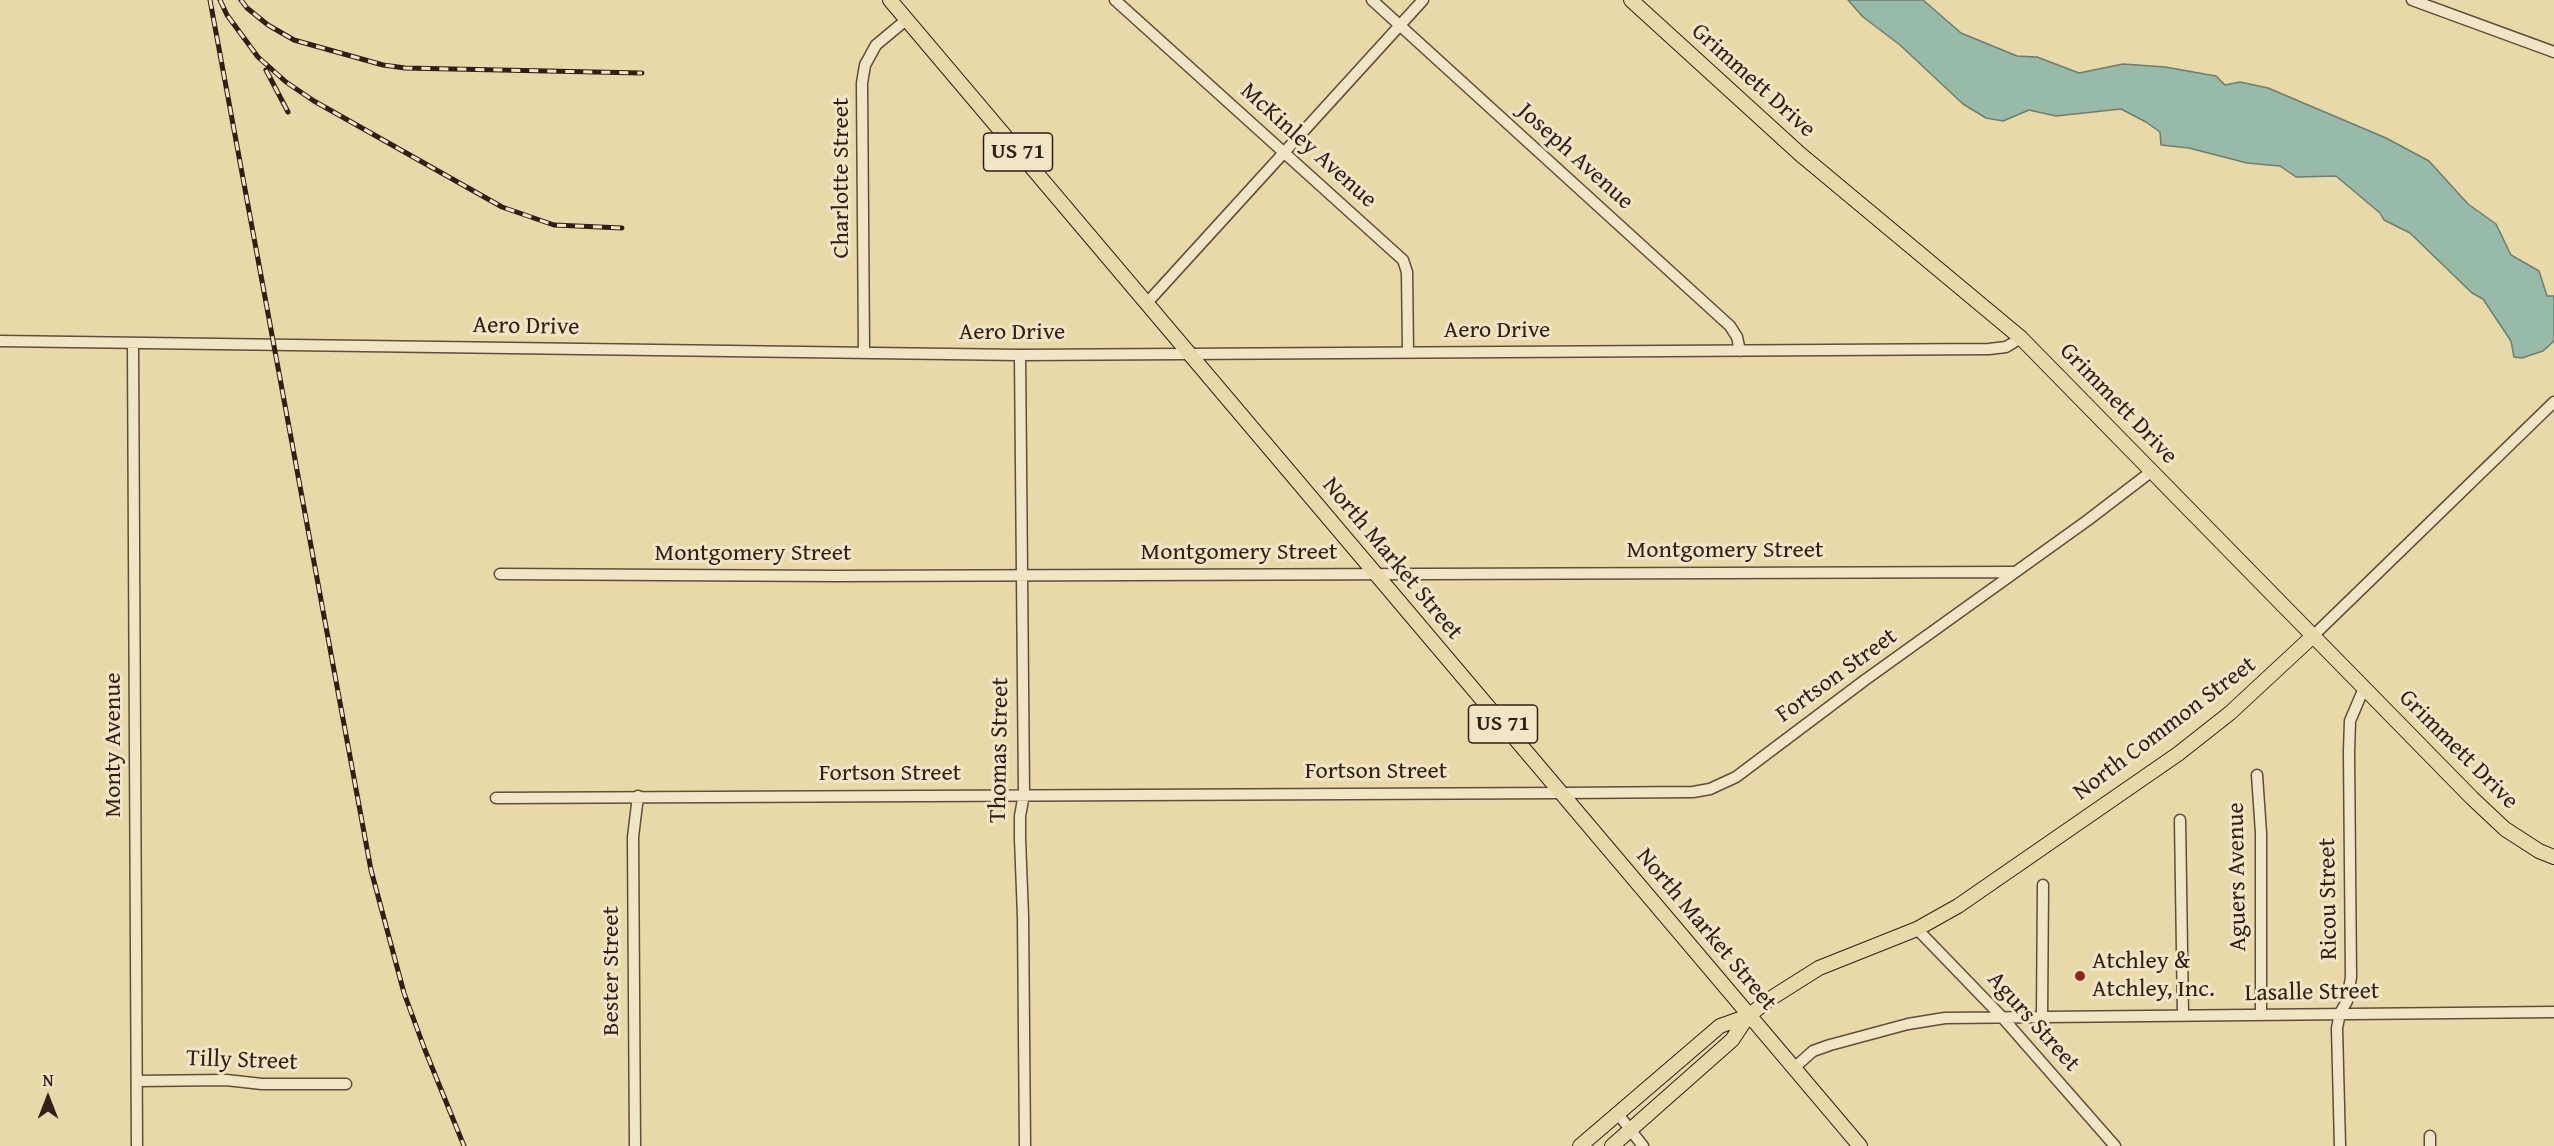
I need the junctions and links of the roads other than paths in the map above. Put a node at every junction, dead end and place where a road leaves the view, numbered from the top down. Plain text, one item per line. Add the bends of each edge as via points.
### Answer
1 (890, 0) edge
2 (1115, 0) edge
3 (1372, 0) edge
4 (1423, 0) edge
5 (1630, 0) edge
6 (2412, 0) edge
7 (906, 20) junction
8 (1400, 26) junction
9 (2554, 52) edge
10 (1285, 152) junction
11 (1146, 304) junction
12 (2021, 338) junction
13 (0, 341) edge
14 (133, 344) junction
15 (1740, 351) junction
16 (1408, 352) junction
17 (864, 353) junction
18 (1191, 354) junction
19 (1020, 355) junction
20 (2554, 402) edge
21 (2152, 471) junction
22 (2014, 572) junction
23 (1375, 573) junction
24 (500, 574) dead end
25 (1023, 576) junction
26 (2313, 636) junction
27 (2364, 688) junction
28 (2257, 775) dead end
29 (1563, 793) junction
30 (1024, 794) junction
31 (638, 796) junction
32 (496, 798) dead end
33 (2180, 820) dead end
34 (2554, 858) edge
35 (2043, 885) dead end
36 (1917, 929) junction
37 (2554, 1012) edge
38 (2340, 1013) junction
39 (2261, 1014) junction
40 (2183, 1015) junction
41 (1748, 1016) junction
42 (2001, 1016) junction
43 (2042, 1016) junction
44 (1794, 1068) junction
45 (137, 1081) junction
46 (346, 1084) dead end
47 (1618, 1114) junction
48 (1630, 1130) junction
49 (137, 1146) edge
50 (635, 1146) edge
51 (1025, 1146) edge
52 (1580, 1146) edge
53 (1612, 1146) edge
54 (1643, 1146) edge
55 (1860, 1146) edge
56 (2115, 1146) edge
57 (2340, 1146) edge

1 - 7 main road, North Market Street / US 71
2 - 10 street, McKinley Avenue
3 - 8 street, Joseph Avenue
4 - 8 street
5 - 12 main road, Grimmett Drive via 1800,154
6 - 9 street
7 - 11 main road, North Market Street / US 71
7 - 17 street, Charlotte Street via 876,45 865,65 862,83
8 - 10 street
8 - 15 street, Joseph Avenue via 1730,326
10 - 11 street
10 - 16 street, McKinley Avenue via 1403,260 1407,272
11 - 18 main road, North Market Street / US 71
12 - 15 street, Aero Drive via 2006,347 1989,349
12 - 21 main road, Grimmett Drive
13 - 14 street, Aero Drive
14 - 17 street, Aero Drive
14 - 45 street, Monty Avenue
15 - 16 street, Aero Drive
16 - 18 street, Aero Drive
17 - 19 street, Aero Drive
18 - 19 street, Aero Drive
18 - 23 main road, North Market Street / US 71
19 - 25 street, Thomas Street
20 - 26 street, North Common Street
21 - 22 street, Fortson Street
21 - 26 main road, Grimmett Drive
22 - 23 street, Montgomery Street
22 - 29 street, Fortson Street via 1726,783 1693,792
23 - 25 street, Montgomery Street
23 - 29 main road, North Market Street / US 71
24 - 25 street, Montgomery Street
25 - 30 street, Thomas Street
26 - 27 main road, Grimmett Drive
26 - 36 main road, North Common Street via 2230,713 2178,754 1958,906
27 - 34 main road, Grimmett Drive via 2505,829
27 - 38 street, Ricou Street via 2350,721 2351,977
28 - 39 street, Aguers Avenue via 2261,833
29 - 30 street, Fortson Street
29 - 41 main road, North Market Street / US 71
30 - 31 street, Fortson Street
30 - 51 street, Thomas Street via 1020,839
31 - 32 street, Fortson Street
31 - 50 street, Bester Street via 633,837
33 - 40 street
35 - 43 street
36 - 41 main road, North Common Street via 1819,969
36 - 42 street, Agurs Street
37 - 38 street, Lasalle Street
38 - 39 street, Lasalle Street
38 - 57 street, Ricou Street
39 - 40 street, Lasalle Street
40 - 43 street, Lasalle Street
41 - 44 main road, North Market Street / US 71
41 - 47 main road, North Common Street via 1710,1033
41 - 48 main road, North Common Street via 1732,1040
42 - 43 street, Lasalle Street
42 - 44 street, Lasalle Street via 1908,1024 1830,1045 1813,1052
42 - 56 street, Agurs Street
44 - 55 main road, North Market Street / US 71
45 - 46 street, Tilly Street
45 - 49 street, Monty Avenue
47 - 48 street
47 - 52 main road, North Common Street
48 - 53 main road, North Common Street
48 - 54 street

